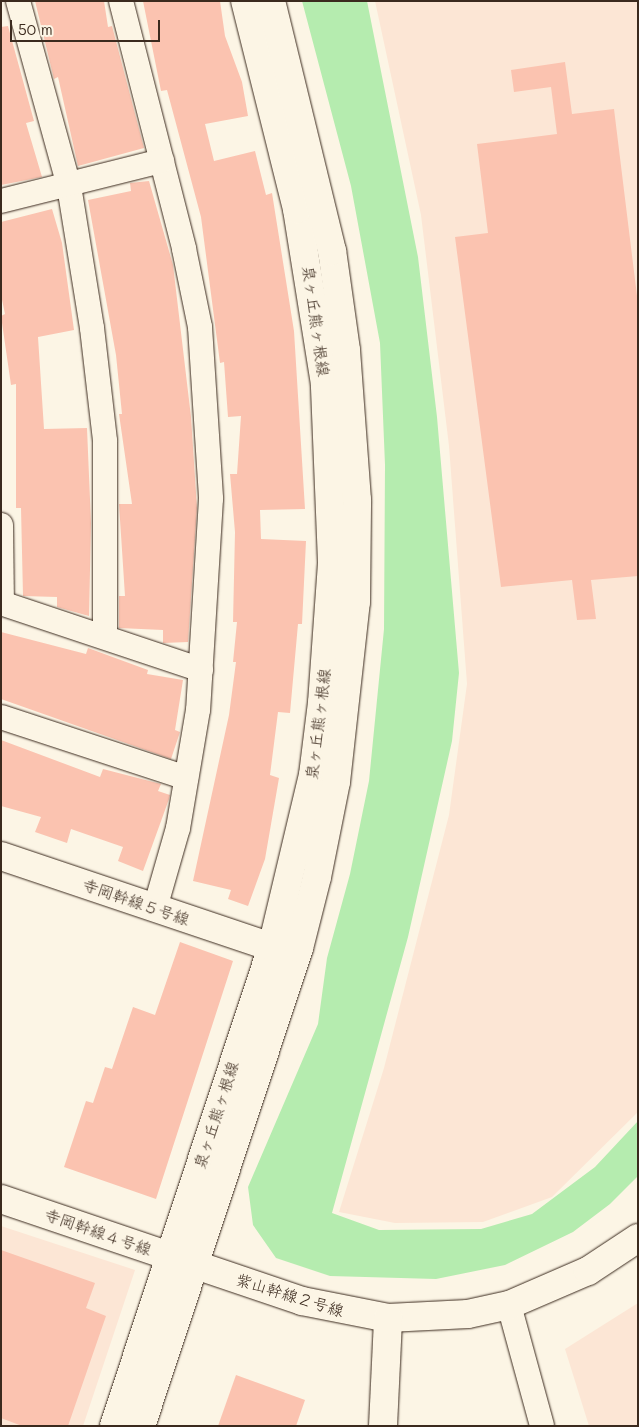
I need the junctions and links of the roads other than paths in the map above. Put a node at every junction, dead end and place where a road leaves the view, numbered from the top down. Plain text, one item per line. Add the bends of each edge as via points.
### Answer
1 (18, 1) edge
2 (121, 1) edge
3 (245, 1) edge
4 (271, 1) edge
5 (162, 161) junction
6 (69, 186) junction
7 (1, 201) edge
8 (1, 525) edge
9 (2, 603) edge
10 (105, 636) junction
11 (201, 670) junction
12 (1, 717) edge
13 (186, 778) junction
14 (1, 856) edge
15 (155, 908) junction
16 (272, 947) junction
17 (1, 1199) edge
18 (638, 1238) edge
19 (182, 1261) junction
20 (509, 1305) junction
21 (388, 1318) junction
22 (114, 1426) edge
23 (141, 1426) edge
24 (383, 1426) edge
25 (542, 1426) edge

1 - 6 street
2 - 5 street
3 - 16 main road, 泉ヶ丘熊ヶ根線 via 278,127 314,297 331,470 332,562 322,703 313,775
4 - 19 main road, 泉ヶ丘熊ヶ根線 via 332,251 346,350 357,500 356,602 336,782 317,877 298,948
5 - 6 street
5 - 11 street via 200,327 207,412 211,499
6 - 7 street
6 - 10 street via 105,441
8 - 9 street
9 - 10 street
10 - 11 street
11 - 13 street
12 - 13 street
13 - 15 street via 178,828
14 - 15 main road, 寺岡幹線５号線
15 - 16 main road, 寺岡幹線５号線
16 - 19 main road, 泉ヶ丘熊ヶ根線
17 - 19 main road, 寺岡幹線４号線
18 - 20 main road, 紫山幹線２号線 via 588,1271
19 - 21 main road, 紫山幹線２号線 via 302,1302
19 - 22 main road, 泉ヶ丘熊ヶ根線
19 - 23 main road, 泉ヶ丘熊ヶ根線
20 - 21 main road, 紫山幹線２号線 via 468,1314
20 - 25 street
21 - 24 main road

